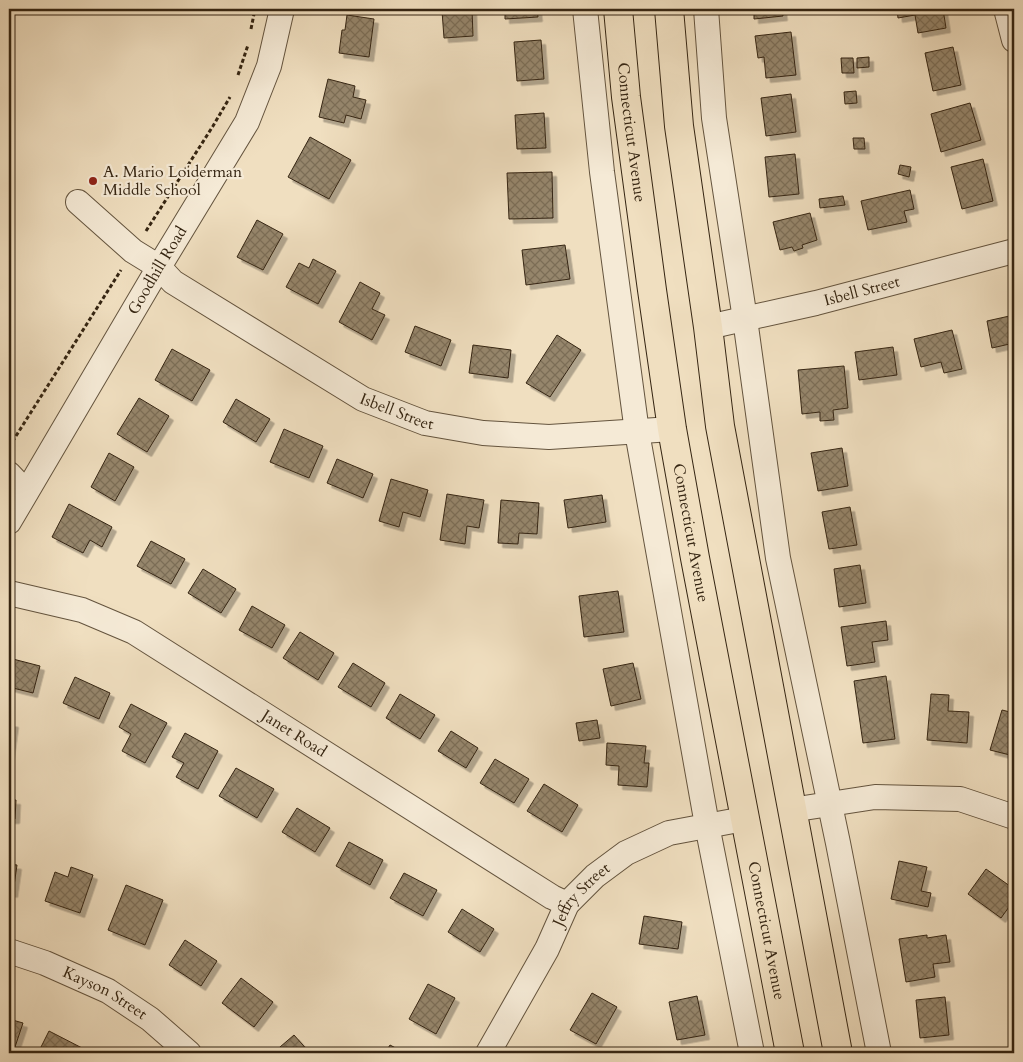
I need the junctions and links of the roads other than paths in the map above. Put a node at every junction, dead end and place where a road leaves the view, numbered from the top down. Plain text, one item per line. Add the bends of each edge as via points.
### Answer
1 (282, 9) edge
2 (585, 9) edge
3 (618, 9) edge
4 (669, 9) edge
5 (706, 9) edge
6 (1006, 9) edge
7 (1014, 40) edge
8 (78, 202) dead end
9 (1014, 251) edge
10 (158, 267) junction
11 (745, 319) junction
12 (708, 328) junction
13 (672, 429) junction
14 (637, 432) junction
15 (9, 474) edge
16 (26, 492) junction
17 (9, 522) edge
18 (9, 593) edge
19 (830, 804) junction
20 (792, 810) junction
21 (1014, 817) edge
22 (744, 819) junction
23 (707, 826) junction
24 (567, 904) junction
25 (9, 951) edge
26 (189, 1053) edge
27 (488, 1053) edge
28 (752, 1053) edge
29 (790, 1053) edge
30 (838, 1053) edge
31 (879, 1053) edge

1 - 10 street, Goodhill Road via 269,66 247,122
2 - 14 street via 602,172
3 - 13 main road, Connecticut Avenue via 628,107
4 - 12 main road via 678,126
5 - 11 street via 714,118
6 - 7 street
8 - 10 street, Isbell Street via 133,251
9 - 11 street, Isbell Street
10 - 14 street, Isbell Street via 173,282 363,398 425,423 483,433 549,437
10 - 16 street, Goodhill Road
11 - 12 street, Isbell Street
11 - 19 street via 778,558
12 - 20 main road via 720,426
13 - 14 street, Isbell Street
13 - 22 main road, Connecticut Avenue
14 - 23 street
15 - 16 street
16 - 17 street, Goodhill Road
18 - 24 street, Janet Road via 82,610 134,632
19 - 20 street
19 - 21 street via 875,797 960,799
19 - 31 street
20 - 30 main road
22 - 23 street, Jeffry Street
22 - 29 main road, Connecticut Avenue
23 - 24 street, Jeffry Street via 669,832 626,853 595,876
23 - 28 street
24 - 27 street, Jeffry Street via 547,948
25 - 26 street, Kayson Street via 108,991 150,1019

